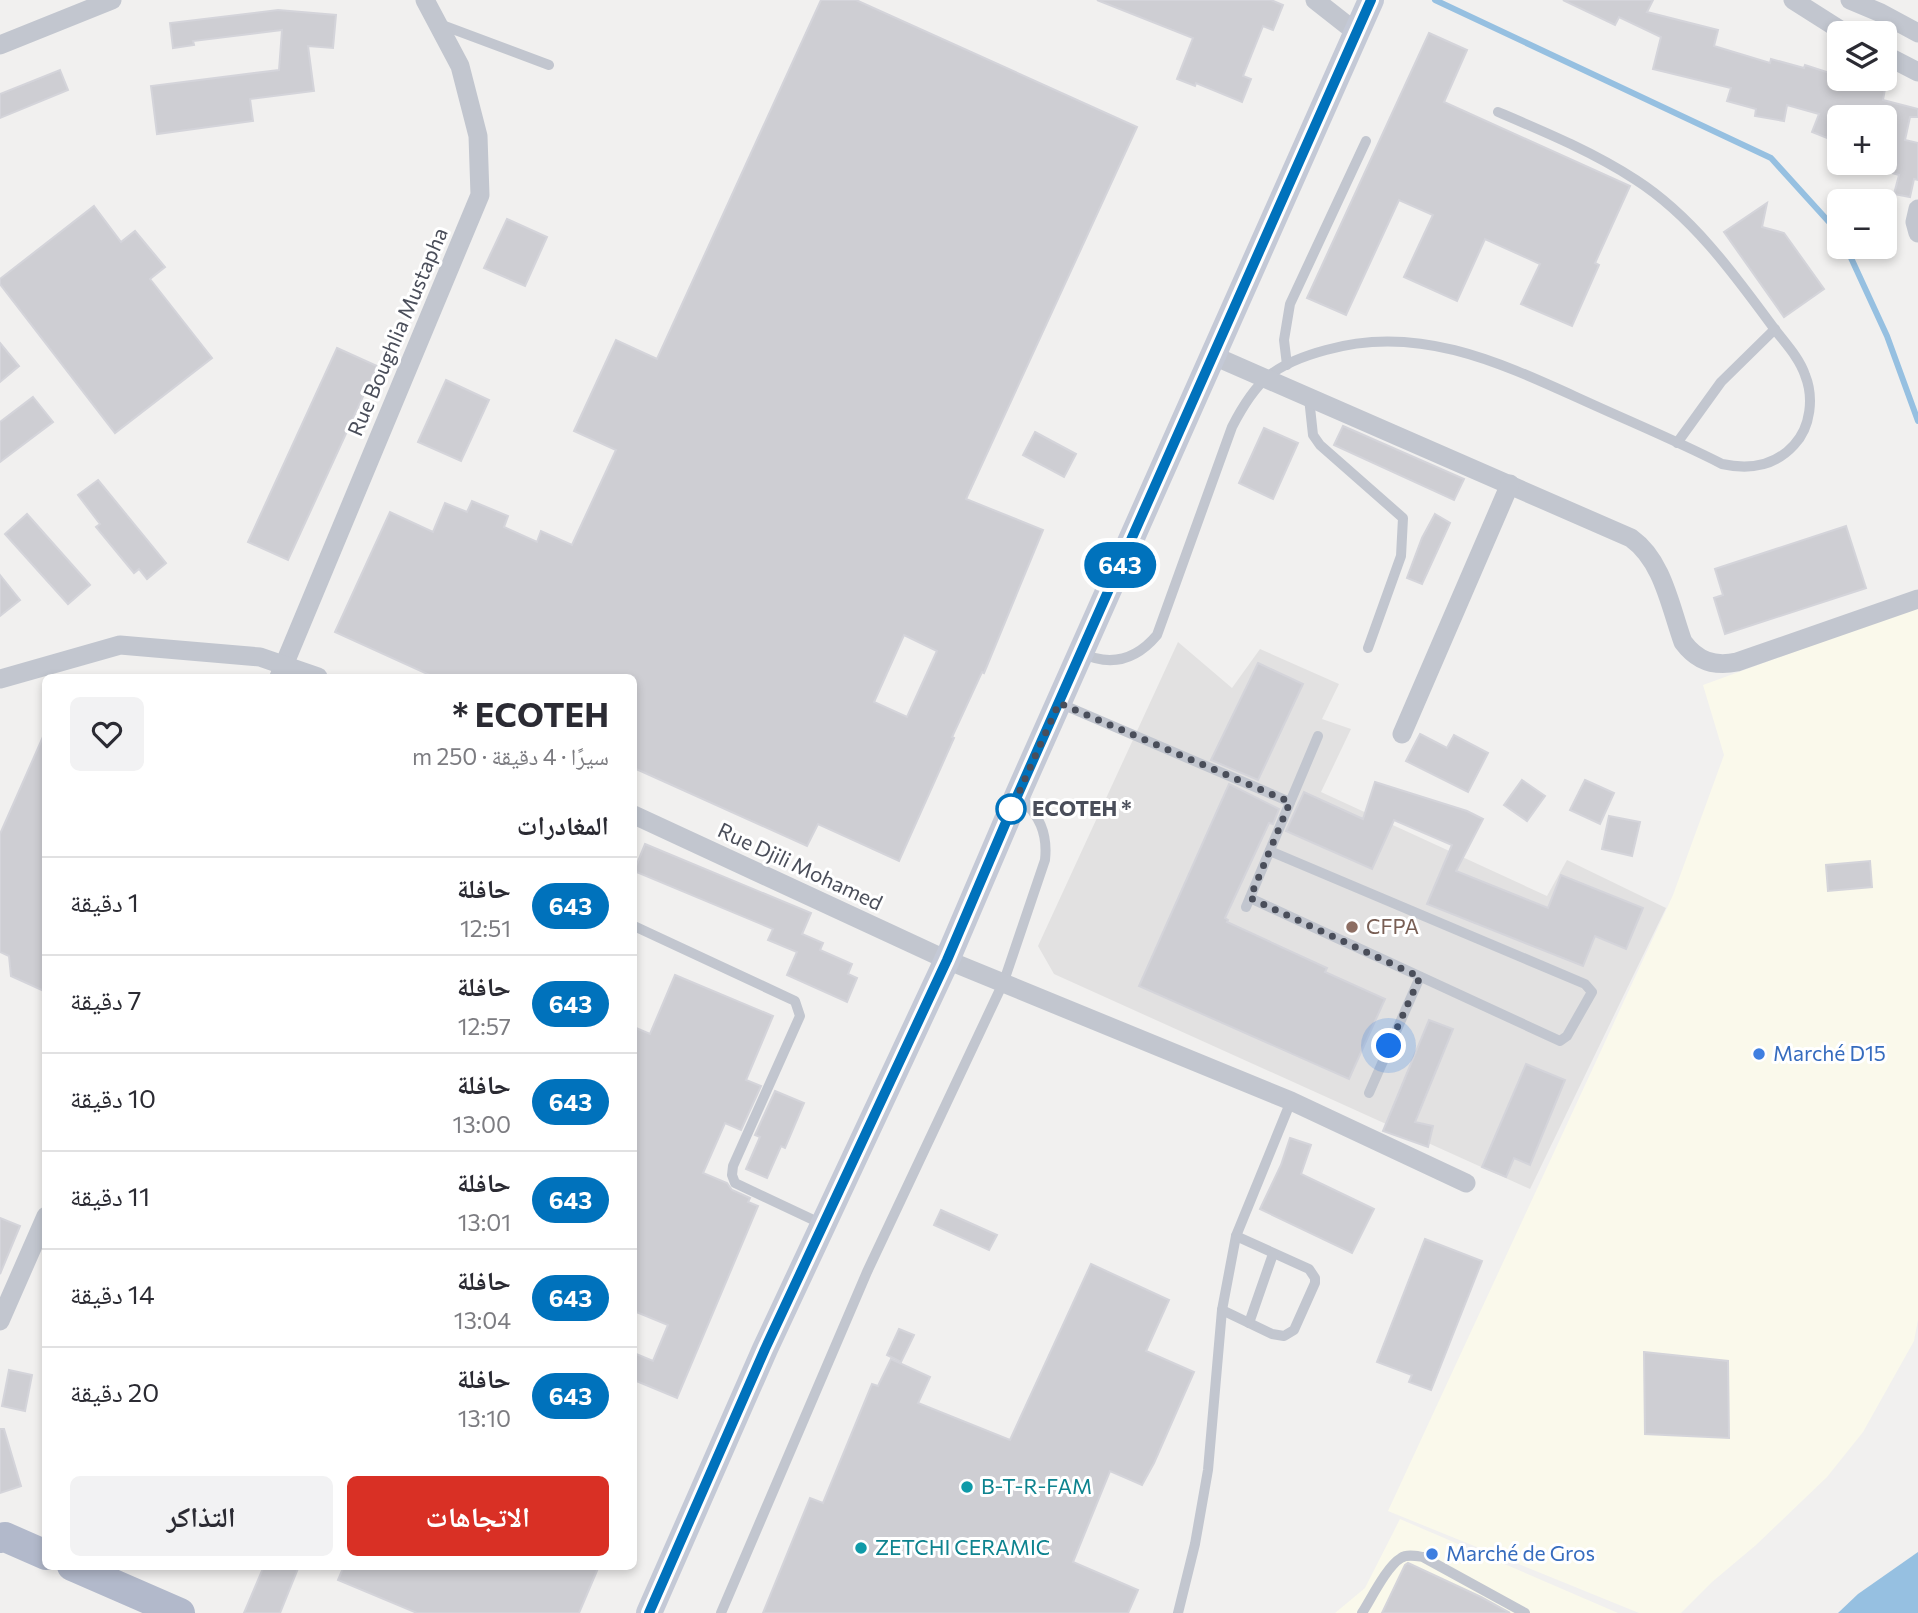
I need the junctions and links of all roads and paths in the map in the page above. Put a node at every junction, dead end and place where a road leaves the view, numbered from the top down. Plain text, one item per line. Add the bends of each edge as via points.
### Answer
1 (112, 0) edge
2 (425, 0) edge
3 (1315, 0) edge
4 (1371, 0) edge
5 (1793, 0) edge
6 (1850, 0) edge
7 (1827, 22) edge
8 (437, 24) junction
9 (1357, 33) junction
10 (1918, 33) edge
11 (0, 45) edge
12 (1897, 61) edge
13 (549, 65) dead end
14 (1918, 72) edge
15 (1499, 112) dead end
16 (1366, 141) dead end
17 (1918, 209) edge
18 (1918, 233) edge
19 (1775, 330) junction
20 (1214, 356) junction
21 (1287, 365) junction
22 (1264, 378) junction
23 (1308, 397) junction
24 (1677, 443) junction
25 (1510, 484) junction
26 (1916, 600) edge
27 (1368, 648) dead end
28 (1081, 653) junction
29 (281, 671) edge
30 (300, 674) edge
31 (0, 679) edge
32 (1059, 703) junction
33 (1402, 734) dead end
34 (1318, 736) dead end
35 (1018, 794) junction
36 (1290, 802) junction
37 (637, 816) edge
38 (1269, 851) junction
39 (637, 927) edge
40 (947, 960) junction
41 (1420, 977) junction
42 (1004, 981) junction
43 (1369, 1093) dead end
44 (1291, 1101) junction
45 (1466, 1183) dead end
46 (42, 1225) edge
47 (823, 1225) junction
48 (1236, 1236) junction
49 (1273, 1254) junction
50 (1222, 1310) junction
51 (0, 1321) edge
52 (1249, 1323) junction
53 (0, 1538) edge
54 (42, 1553) edge
55 (81, 1570) edge
56 (180, 1613) edge
57 (649, 1613) edge
58 (721, 1613) edge
59 (1178, 1613) edge
60 (1362, 1613) edge
61 (1525, 1613) edge

1 - 11 street
2 - 8 street, Rue Boughlia Mustapha
3 - 9 street
4 - 9 main road
5 - 7 street
6 - 10 street
8 - 13 lane
8 - 29 street, Rue Boughlia Mustapha via 460,66 478,136 480,195
9 - 20 main road
12 - 14 street
15 - 19 lane via 1596,157 1669,204
16 - 21 lane via 1290,304 1284,340
17 - 18 street
19 - 24 lane via 1721,382
19 - 24 lane via 1798,361 1809,387 1809,416 1797,442 1776,460 1749,468 1722,464
20 - 22 street
20 - 28 main road
21 - 22 lane
21 - 24 lane via 1315,353 1368,341 1446,347 1539,380
22 - 23 street
22 - 28 lane via 1232,428 1157,635 1142,651 1122,660 1094,659
23 - 25 street
23 - 27 lane via 1313,435 1320,445 1403,517 1401,555
25 - 26 street via 1640,544 1654,562 1683,642 1690,652 1712,664 1737,662
25 - 33 street
28 - 32 main road
29 - 30 street
29 - 31 street via 260,657 120,645
32 - 35 main road
32 - 36 lane
34 - 36 lane
35 - 40 main road
35 - 42 lane via 1042,825 1046,848
36 - 38 lane
37 - 40 street, Rue Djili Mohamed
38 - 41 lane via 1248,903
38 - 41 lane via 1585,984 1592,992 1560,1041
39 - 47 lane via 795,1001 800,1016 732,1175 735,1183
40 - 42 street, Rue Djili Mohamed
40 - 47 main road
41 - 43 lane
42 - 44 street, Rue Djili Mohamed
42 - 58 lane via 867,1272
44 - 45 street, Rue Djili Mohamed
44 - 48 lane
46 - 51 street
47 - 57 main road
48 - 49 lane
48 - 50 lane
49 - 52 lane
49 - 52 lane via 1309,1269 1315,1283 1290,1334 1278,1336
50 - 52 lane
50 - 59 lane via 1208,1470
53 - 54 main road
55 - 56 main road
60 - 61 lane via 1393,1565 1410,1555 1423,1557

